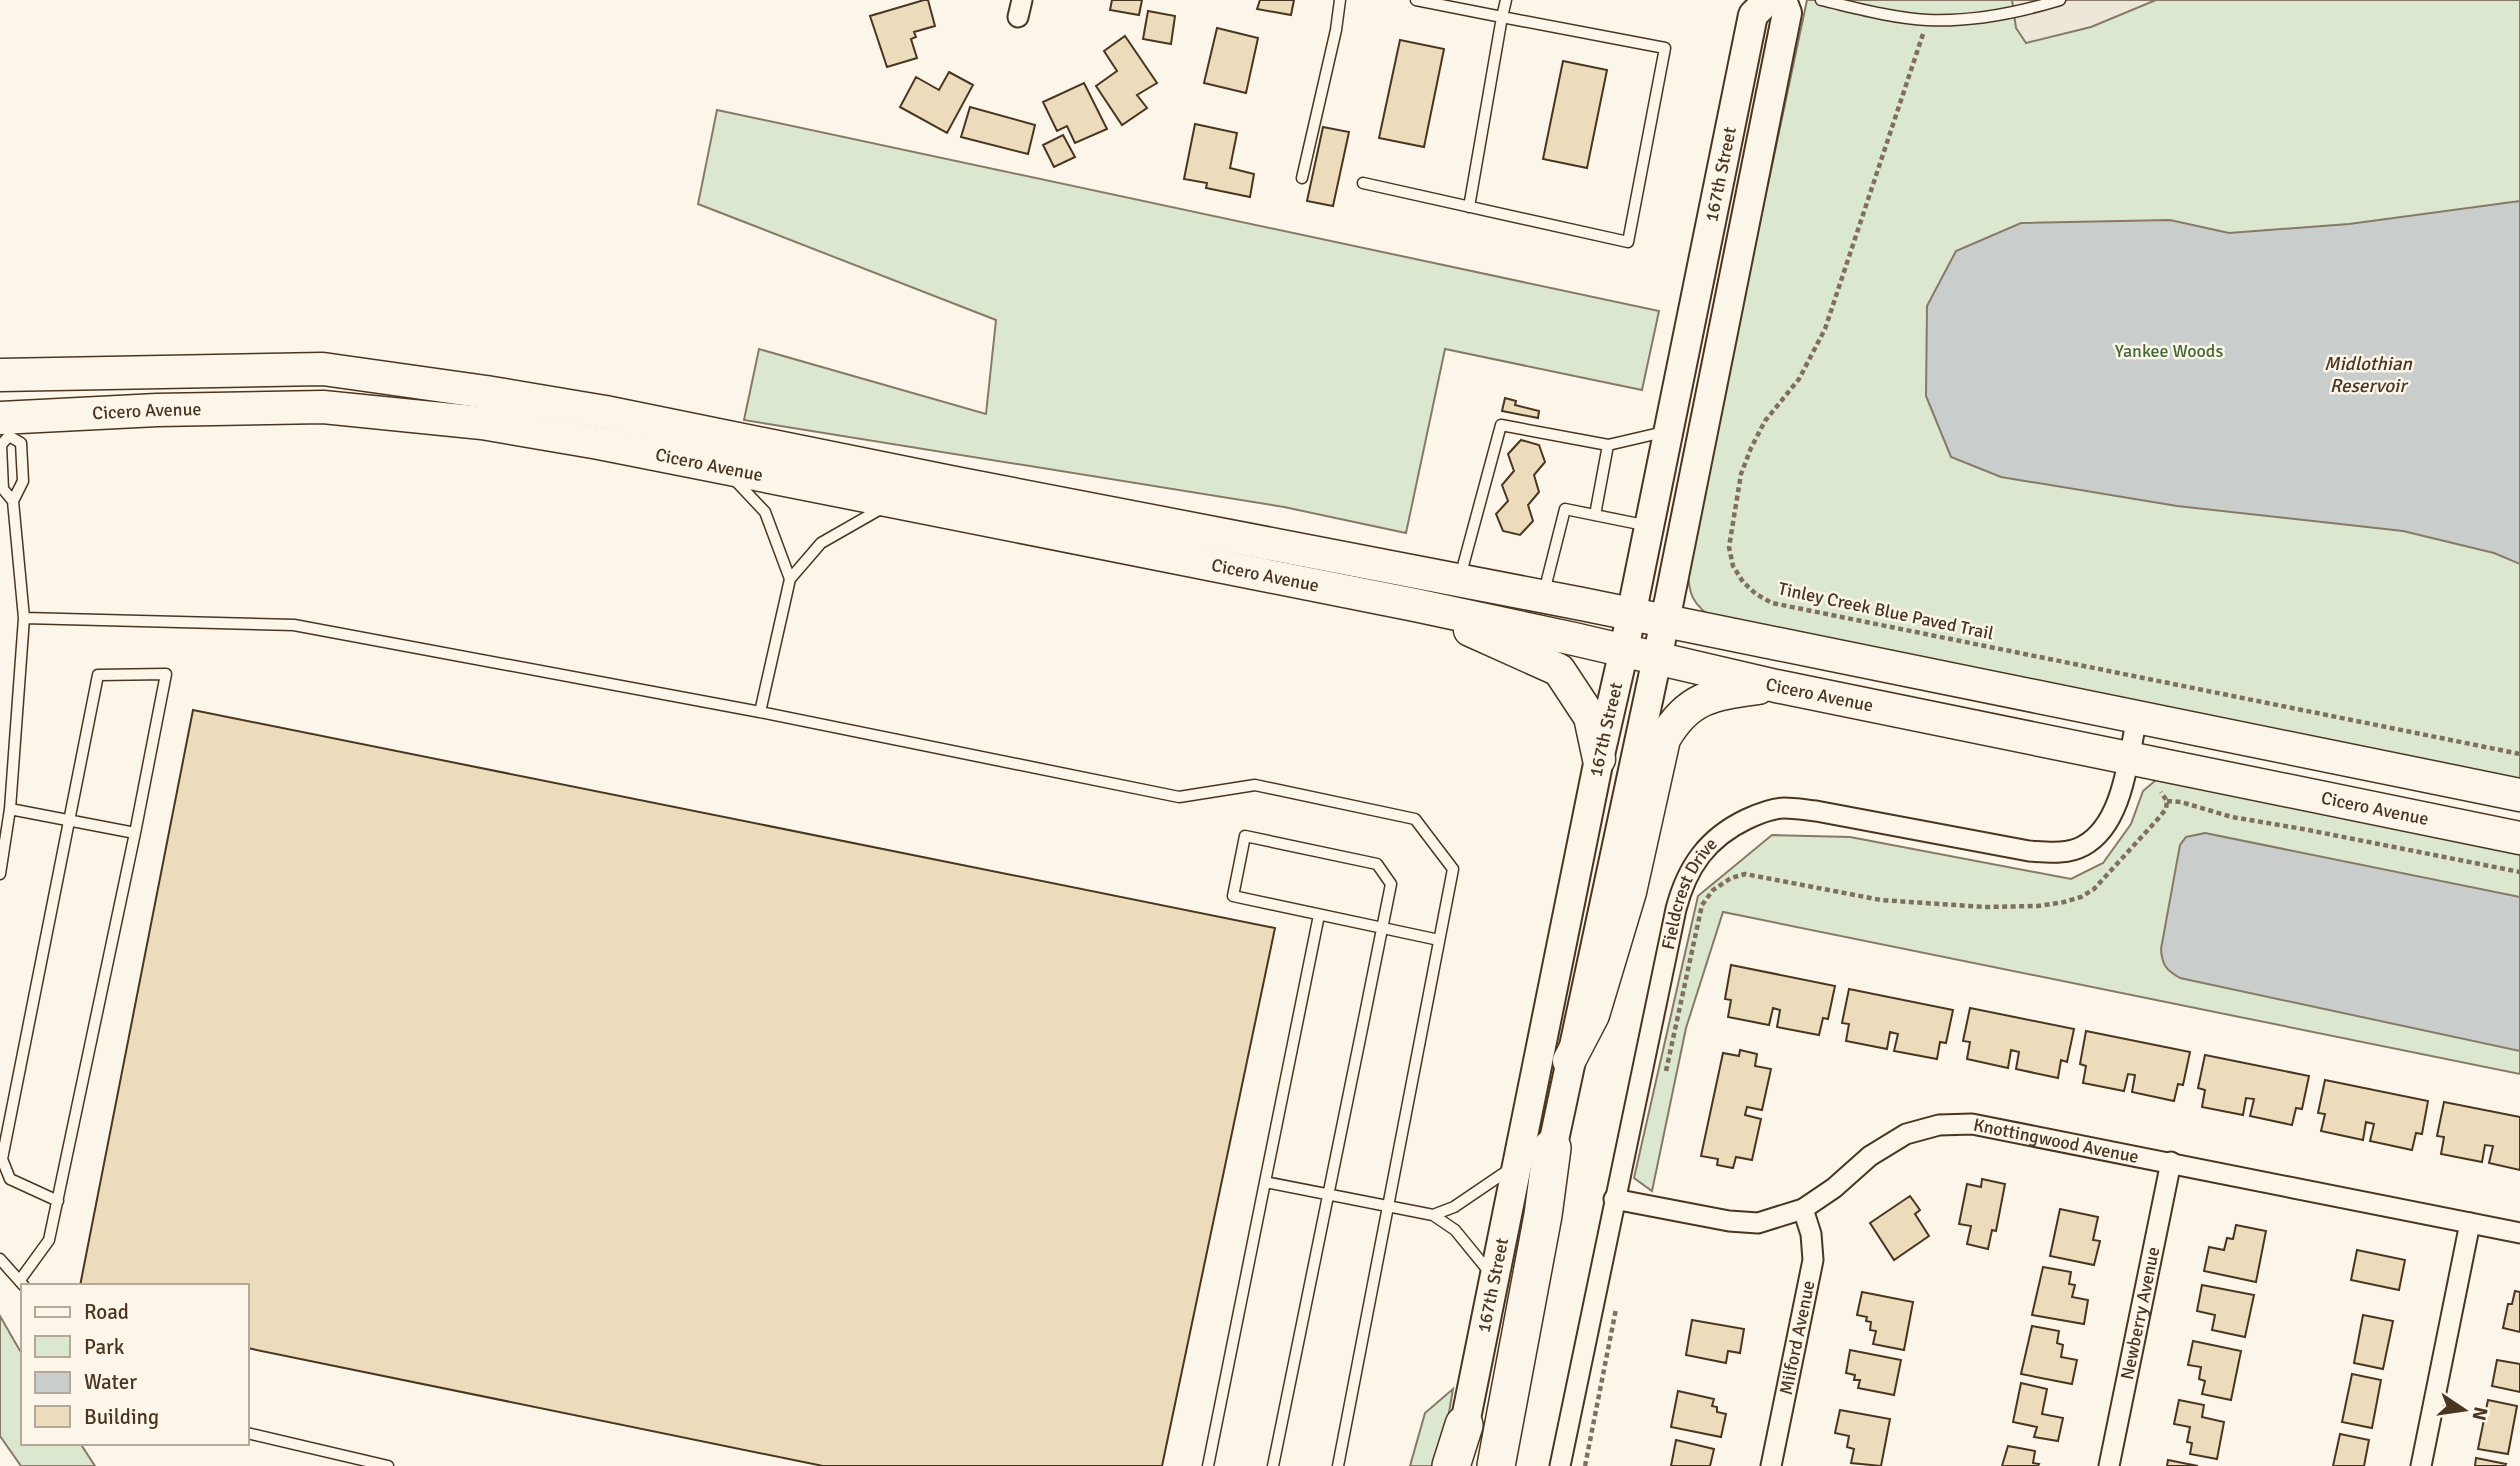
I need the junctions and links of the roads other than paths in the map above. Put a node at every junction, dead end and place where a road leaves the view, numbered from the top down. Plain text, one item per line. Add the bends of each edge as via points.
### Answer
1 (1340, 0) edge
2 (1416, 0) edge
3 (1506, 0) edge
4 (1768, 0) edge
5 (1782, 0) edge
6 (1821, 0) edge
7 (2060, 0) edge
8 (1502, 18) junction
9 (1301, 178) dead end
10 (1363, 183) dead end
11 (1469, 207) junction
12 (0, 375) edge
13 (5, 424) edge
14 (1668, 431) junction
15 (1608, 445) junction
16 (724, 469) junction
17 (13, 501) junction
18 (891, 502) junction
19 (1595, 515) junction
20 (1649, 526) junction
21 (790, 579) junction
22 (1459, 581) junction
23 (1543, 597) junction
24 (1415, 605) junction
25 (1631, 614) junction
26 (24, 618) junction
27 (1665, 621) junction
28 (1624, 650) junction
29 (1656, 658) junction
30 (1776, 685) junction
31 (760, 712) junction
32 (2137, 718) junction
33 (1599, 759) junction
34 (2128, 759) junction
35 (2520, 795) edge
36 (10, 808) junction
37 (69, 820) junction
38 (135, 833) junction
39 (2520, 838) edge
40 (0, 874) edge
41 (1320, 915) junction
42 (1382, 929) junction
43 (1439, 940) junction
44 (1569, 1061) junction
45 (1552, 1147) junction
46 (2171, 1162) junction
47 (1519, 1163) junction
48 (1265, 1182) junction
49 (1330, 1195) junction
50 (1614, 1199) junction
51 (58, 1201) junction
52 (1388, 1206) junction
53 (1803, 1209) junction
54 (1433, 1215) junction
55 (2470, 1223) junction
56 (2520, 1233) edge
57 (0, 1259) edge
58 (1494, 1279) junction
59 (22, 1283) edge
60 (1464, 1425) junction
61 (248, 1433) edge
62 (388, 1466) edge
63 (1208, 1466) edge
64 (1273, 1466) edge
65 (1338, 1466) edge
66 (1451, 1466) edge
67 (1457, 1466) edge
68 (1487, 1466) edge
69 (1496, 1466) edge
70 (1560, 1466) edge
71 (1771, 1466) edge
72 (2109, 1466) edge
73 (2421, 1466) edge

1 - 9 lane
2 - 8 lane
3 - 8 lane
4 - 14 main road, 167th Street via 1754,15
5 - 27 main road, 167th Street via 1787,13
6 - 7 lane via 1928,20 2013,13
8 - 11 lane
8 - 11 lane via 1665,48 1628,242
10 - 11 lane
12 - 13 main road
12 - 22 main road, Cicero Avenue via 323,369 404,379 604,412
13 - 16 main road, Cicero Avenue via 157,410 323,407 482,423
13 - 17 lane via 3,489
13 - 17 lane via 21,443 23,481
14 - 15 lane
14 - 20 main road, 167th Street
15 - 19 lane
15 - 22 lane via 1501,425
16 - 18 main road, Cicero Avenue
16 - 21 lane via 765,512
17 - 26 lane
18 - 21 lane via 821,542
18 - 24 main road, Cicero Avenue
19 - 20 lane
19 - 23 lane via 1565,509
20 - 25 main road, 167th Street
21 - 31 lane
22 - 23 main road, Cicero Avenue
23 - 25 main road, Cicero Avenue
24 - 28 main road, Cicero Avenue
24 - 33 main road via 1559,670 1590,717
25 - 27 main road, Cicero Avenue
25 - 28 main road, 167th Street
26 - 31 lane via 294,625
26 - 36 lane
27 - 29 main road, 167th Street
27 - 32 main road, Cicero Avenue
28 - 29 main road, Cicero Avenue
28 - 33 main road, 167th Street
29 - 30 main road, Cicero Avenue
29 - 44 main road, 167th Street
30 - 34 main road, Cicero Avenue
30 - 44 main road via 1699,700 1686,709 1664,739 1630,892 1592,1015
31 - 43 lane via 1179,797 1255,785 1415,819 1453,869
32 - 34 street, Fieldcrest Drive
32 - 35 main road, Cicero Avenue
33 - 47 main road, 167th Street
34 - 39 main road, Cicero Avenue
34 - 50 street, Fieldcrest Drive via 2118,802 2105,828 2082,847 2029,851 1782,808 1736,824 1709,844 1691,868 1675,909
36 - 37 lane
36 - 40 lane
37 - 38 lane
37 - 38 lane via 98,675 166,674
37 - 51 lane via 2,1159 10,1179
38 - 51 lane
41 - 42 lane
41 - 42 lane via 1233,896 1245,836 1377,864 1391,884
41 - 48 lane
42 - 43 lane
42 - 49 lane
43 - 52 lane
44 - 45 main road, 167th Street
45 - 68 main road, 167th Street
45 - 69 highway
46 - 53 street, Knottingwood Avenue via 1972,1124 1939,1125 1906,1134 1870,1156
46 - 55 street, Knottingwood Avenue
46 - 72 street, Newberry Avenue
47 - 54 lane via 1454,1207
47 - 58 main road, 167th Street
48 - 49 lane
48 - 63 lane
49 - 52 lane
49 - 64 lane
50 - 53 street, Knottingwood Avenue via 1728,1222 1758,1223
50 - 70 street, Fieldcrest Drive
51 - 59 lane via 49,1240
52 - 54 lane
52 - 65 lane
53 - 71 street, Milford Avenue via 1813,1260
54 - 58 lane via 1455,1230
55 - 56 street, Knottingwood Avenue
55 - 73 street
57 - 59 lane
58 - 60 main road, 167th Street
60 - 66 highway
60 - 67 main road, 167th Street
61 - 62 lane

